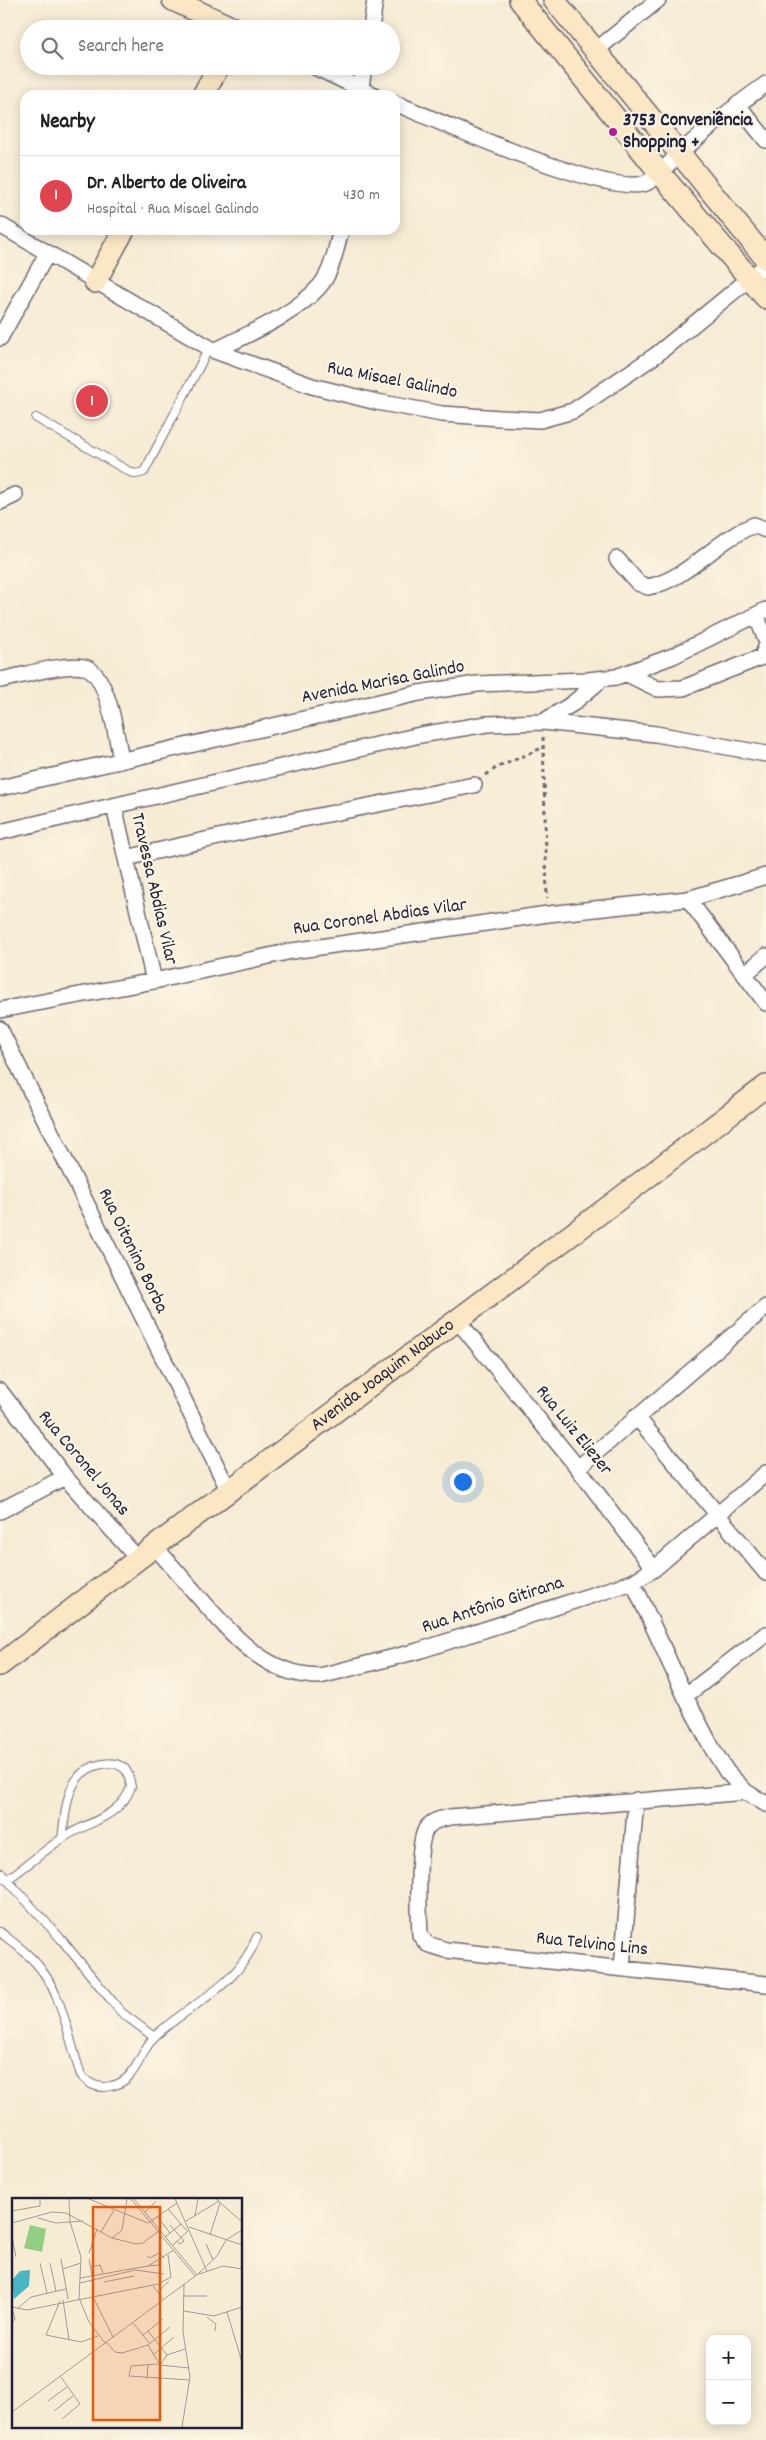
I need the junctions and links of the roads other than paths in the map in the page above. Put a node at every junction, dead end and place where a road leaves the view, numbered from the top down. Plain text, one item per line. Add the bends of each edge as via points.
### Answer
1 (173, 0) edge
2 (376, 0) edge
3 (520, 0) edge
4 (554, 0) edge
5 (658, 0) edge
6 (216, 20) edge
7 (373, 20) edge
8 (596, 51) junction
9 (214, 75) edge
10 (330, 75) edge
11 (364, 75) edge
12 (766, 84) edge
13 (205, 90) edge
14 (359, 90) edge
15 (365, 90) edge
16 (737, 104) junction
17 (400, 105) edge
18 (766, 140) edge
19 (678, 154) junction
20 (660, 173) junction
21 (0, 225) edge
22 (121, 235) edge
23 (340, 235) edge
24 (47, 254) junction
25 (766, 258) edge
26 (766, 265) edge
27 (749, 278) junction
28 (95, 282) junction
29 (766, 298) edge
30 (0, 338) edge
31 (212, 349) junction
32 (36, 418) dead end
33 (15, 494) dead end
34 (0, 502) edge
35 (766, 530) edge
36 (617, 559) dead end
37 (761, 612) edge
38 (766, 640) edge
39 (766, 647) edge
40 (627, 674) junction
41 (602, 679) junction
42 (0, 680) edge
43 (543, 722) junction
44 (766, 754) edge
45 (121, 760) junction
46 (474, 785) road end
47 (0, 788) edge
48 (114, 806) junction
49 (0, 832) edge
50 (126, 858) junction
51 (766, 876) edge
52 (688, 899) junction
53 (766, 956) edge
54 (745, 974) junction
55 (154, 981) junction
56 (766, 1003) edge
57 (0, 1010) edge
58 (0, 1029) edge
59 (766, 1086) edge
60 (766, 1306) edge
61 (458, 1321) junction
62 (0, 1391) edge
63 (636, 1416) junction
64 (578, 1468) junction
65 (766, 1473) edge
66 (65, 1477) junction
67 (229, 1490) junction
68 (0, 1511) edge
69 (718, 1514) junction
70 (146, 1553) junction
71 (654, 1569) junction
72 (766, 1573) edge
73 (633, 1582) junction
74 (766, 1634) edge
75 (0, 1665) edge
76 (685, 1696) junction
77 (746, 1792) junction
78 (636, 1800) junction
79 (766, 1804) edge
80 (62, 1839) junction
81 (0, 1872) edge
82 (8, 1880) junction
83 (0, 1932) edge
84 (257, 1937) dead end
85 (622, 1968) junction
86 (766, 1984) edge
87 (154, 2038) junction

1 - 6 street
2 - 7 street
3 - 20 street
4 - 8 street
5 - 8 street
8 - 19 street
9 - 13 street
10 - 14 street
11 - 15 street
12 - 16 street
16 - 18 street
16 - 19 street
17 - 20 street via 559,168 608,182 646,183
19 - 20 street
19 - 25 street
20 - 27 street
21 - 24 street, Rua Misael Galindo
22 - 28 street
23 - 31 street via 321,286 300,304
24 - 28 street, Rua Misael Galindo
24 - 30 street
26 - 27 street, Rua Misael Galindo
27 - 29 street
27 - 31 street, Rua Misael Galindo via 656,355 615,384 573,411 540,420 442,414 378,402 312,386
28 - 31 street, Rua Misael Galindo
31 - 32 lane via 144,472 136,474 122,468
33 - 34 street
35 - 36 street via 754,525 740,531 670,580 654,586 638,583
37 - 38 street
37 - 40 street, Avenida Marisa Galindo via 673,656
39 - 40 street via 762,657 683,688 658,689
40 - 41 street, Avenida Marisa Galindo
41 - 43 street via 572,704
41 - 45 street, Avenida Marisa Galindo via 502,682 429,691
42 - 45 street via 68,667 86,667 96,673 108,704
43 - 44 street via 656,734
43 - 48 street via 487,724 441,731
45 - 47 street, Avenida Marisa Galindo
46 - 50 street
48 - 49 street
48 - 50 street, Travessa Abdias Vilar
50 - 55 street, Travessa Abdias Vilar
51 - 52 street, Rua Coronel Abdias Vilar
52 - 54 street
52 - 55 street, Rua Coronel Abdias Vilar via 548,914 292,951
53 - 54 street
54 - 56 street
55 - 57 street, Rua Coronel Abdias Vilar
58 - 67 street, Rua Oitonino Borba
59 - 61 street, Avenida Joaquim Nabuco
60 - 63 street
61 - 64 street, Rua Luiz Eliezer
61 - 67 street, Avenida Joaquim Nabuco
62 - 66 street, Rua Coronel Jonas
63 - 64 street
63 - 69 street
64 - 71 street, Rua Luiz Eliezer
65 - 69 street, Rua Antônio Gitirana
66 - 68 street
66 - 70 street, Rua Coronel Jonas
67 - 70 street, Avenida Joaquim Nabuco
69 - 71 street, Rua Antônio Gitirana
69 - 72 street
70 - 73 street, Rua Antônio Gitirana via 258,1657 305,1676 338,1673 418,1652
70 - 75 street, Avenida Joaquim Nabuco
71 - 73 street, Rua Antônio Gitirana
73 - 76 street
74 - 76 street
76 - 77 street via 727,1772
77 - 78 street
77 - 79 street
78 - 85 street
78 - 85 street, Rua Telvino Lins via 450,1817 434,1821 426,1829 422,1846 420,1935 427,1944 446,1950
80 - 80 lane via 122,1804 131,1787 126,1770 118,1764 105,1763 77,1778 70,1791
80 - 82 lane
81 - 82 lane
82 - 87 lane via 121,2012
83 - 87 lane via 43,1972 54,1992 81,2074 87,2082 110,2086 124,2080 139,2064
84 - 87 lane via 251,1954 238,1972
85 - 86 street, Rua Telvino Lins

